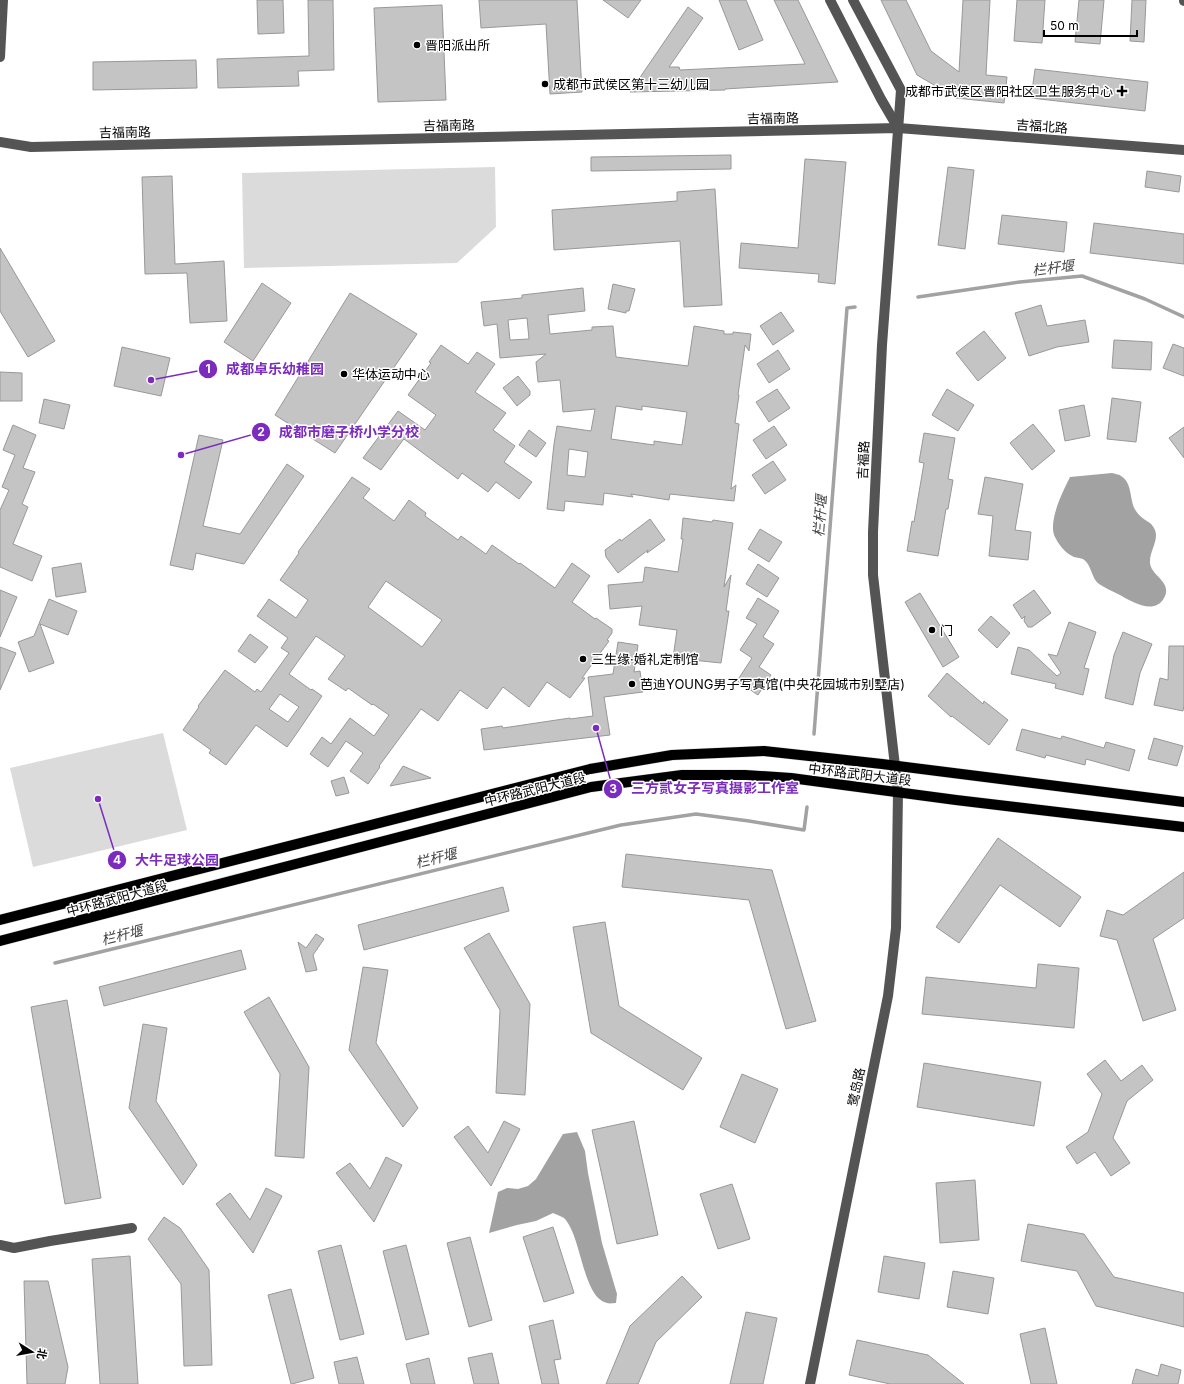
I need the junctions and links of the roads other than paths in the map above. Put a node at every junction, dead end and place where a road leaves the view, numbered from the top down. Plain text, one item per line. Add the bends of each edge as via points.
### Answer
1 (3, 0) edge
2 (830, 0) edge
3 (853, 0) edge
4 (0, 57) edge
5 (898, 128) junction
6 (0, 142) edge
7 (1184, 150) edge
8 (894, 766) junction
9 (898, 792) junction
10 (1184, 802) edge
11 (1184, 827) edge
12 (0, 920) edge
13 (0, 941) edge
14 (132, 1228) dead end
15 (0, 1245) edge
16 (810, 1384) edge

1 - 4 street
2 - 5 street
3 - 5 street, 吉福路 via 901,90
5 - 6 street, 吉福南路 via 39,147
5 - 7 street, 吉福北路
5 - 8 street, 吉福路 via 882,346 873,539 873,575
8 - 9 street, 吉福路
8 - 10 main road, 中环路武阳大道段
8 - 12 main road, 中环路武阳大道段 via 764,751 672,754 590,769
9 - 11 main road, 中环路武阳大道段
9 - 13 main road, 中环路武阳大道段 via 791,778 745,775 682,775 591,787
9 - 16 street, 鹭岛路 via 896,928 888,996
14 - 15 street via 14,1248

